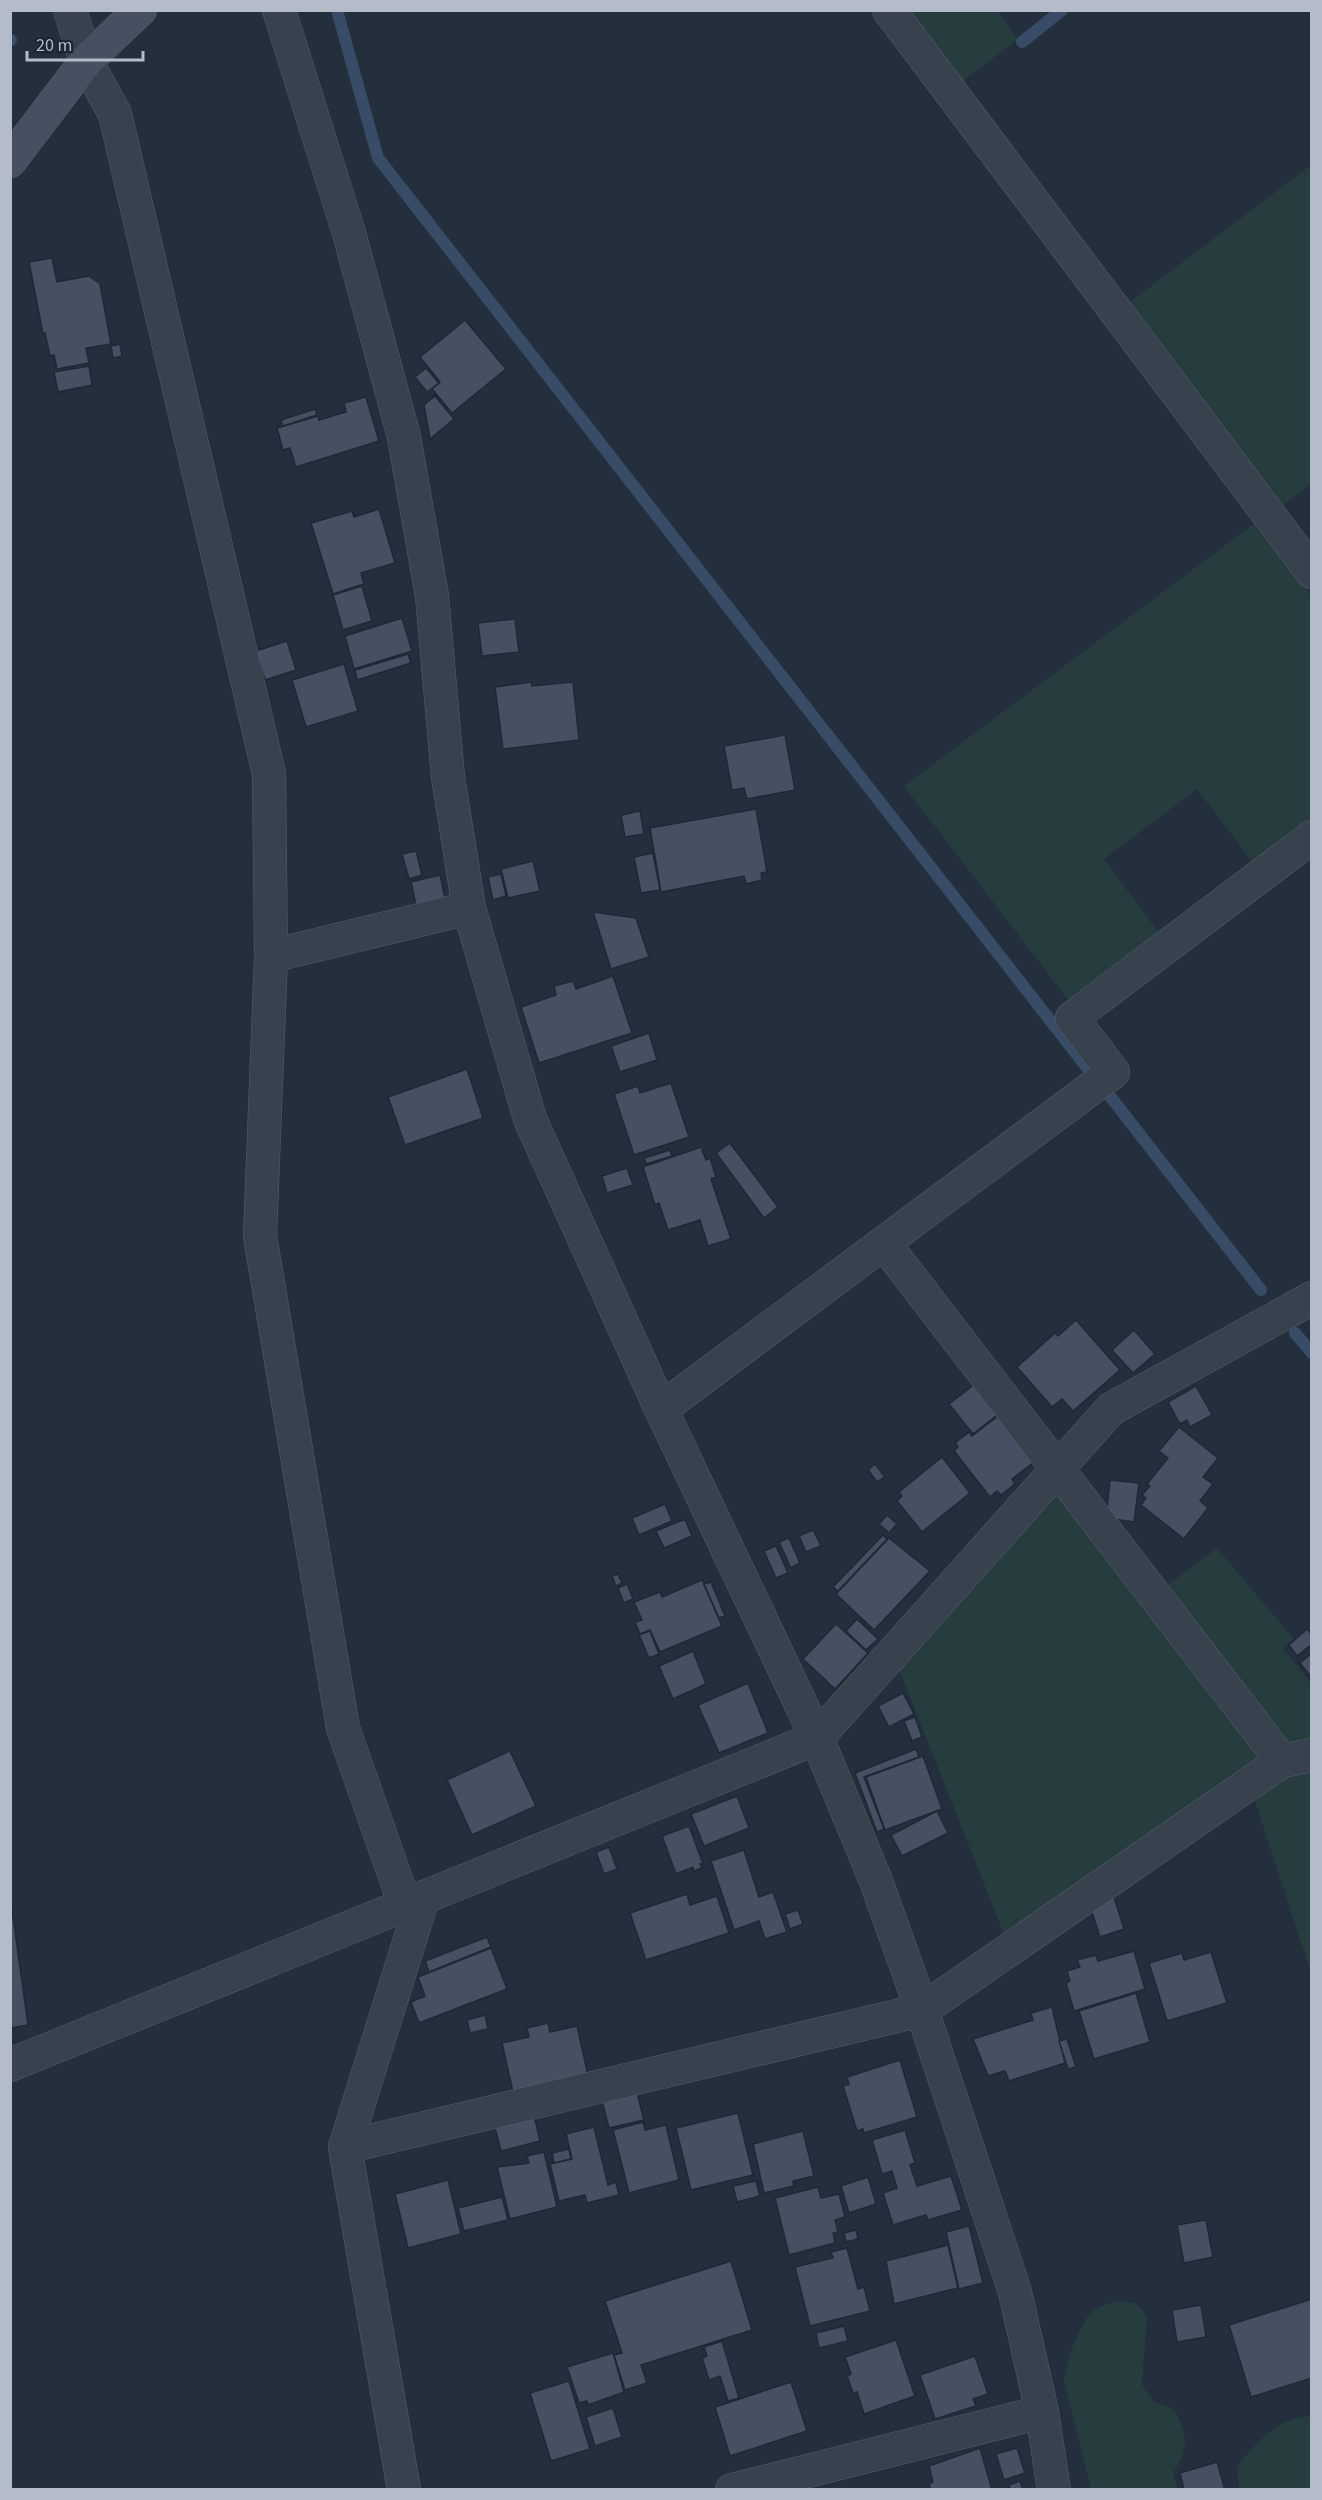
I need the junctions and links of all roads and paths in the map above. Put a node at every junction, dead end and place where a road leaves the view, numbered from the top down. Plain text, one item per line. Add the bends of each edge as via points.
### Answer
1 (70, 10) edge
2 (140, 10) edge
3 (279, 10) edge
4 (889, 10) edge
5 (86, 60) junction
6 (10, 161) edge
7 (1311, 572) edge
8 (1311, 837) edge
9 (469, 908) junction
10 (272, 956) junction
11 (884, 1243) junction
12 (1311, 1298) edge
13 (661, 1409) junction
14 (1057, 1469) junction
15 (817, 1738) junction
16 (1297, 1758) edge
17 (414, 1902) junction
18 (922, 2010) junction
19 (10, 2066) edge
20 (345, 2147) junction
21 (1042, 2412) junction
22 (405, 2490) edge
23 (732, 2490) edge
24 (1054, 2490) edge

1 - 5 street
2 - 5 main road
3 - 9 street via 350,233 404,437 432,596 448,777
4 - 7 street
5 - 6 main road
5 - 10 street via 114,114 269,774
8 - 11 street via 1072,1017 1113,1072
9 - 10 street
9 - 13 street via 531,1119
10 - 17 street via 260,1236 343,1728
11 - 13 street
11 - 14 street
12 - 14 street via 1111,1408
13 - 15 street
14 - 15 street
14 - 16 street
15 - 17 street
15 - 18 street via 876,1881
16 - 18 street
17 - 19 street
17 - 20 street
18 - 20 street
18 - 21 street via 1015,2292
20 - 22 street
21 - 23 street
21 - 24 street

